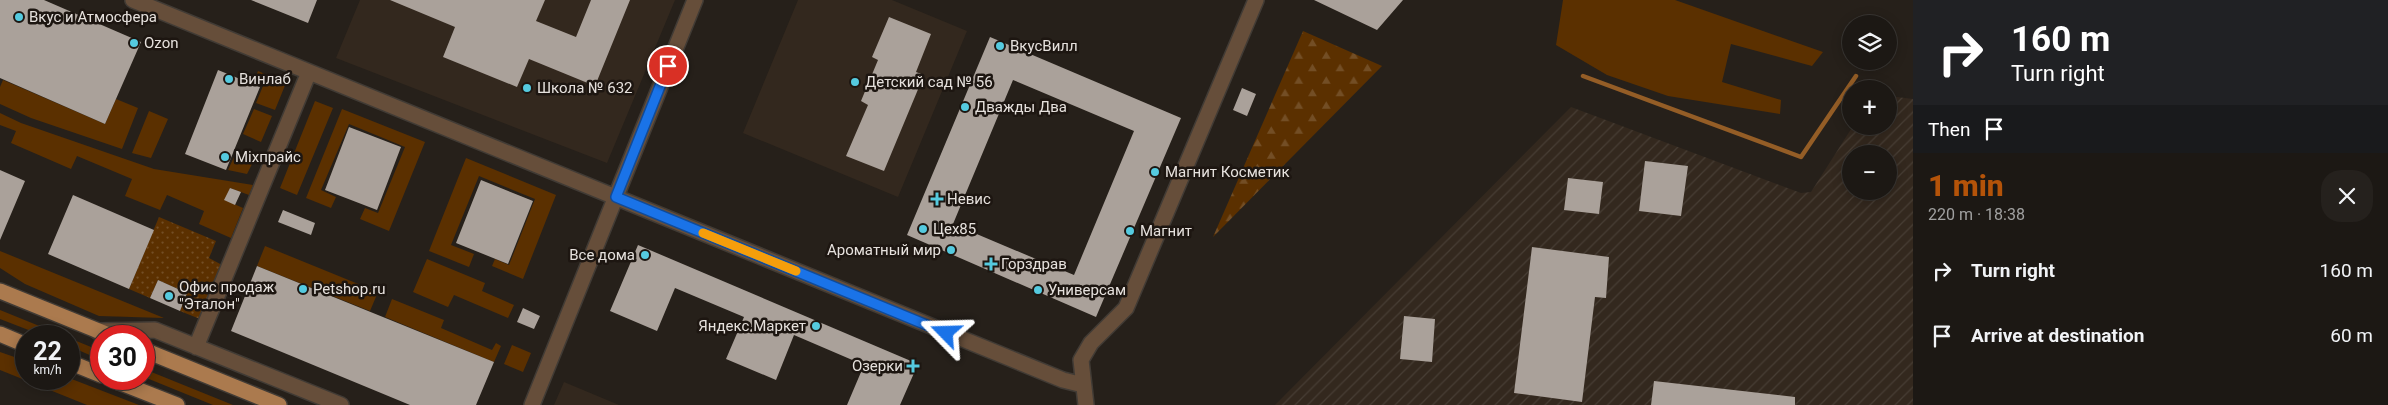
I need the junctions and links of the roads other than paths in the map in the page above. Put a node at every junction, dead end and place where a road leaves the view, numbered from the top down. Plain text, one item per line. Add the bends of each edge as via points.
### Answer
1 (133, 0) edge
2 (695, 0) edge
3 (1256, 0) edge
4 (309, 72) junction
5 (616, 197) junction
6 (0, 291) edge
7 (90, 328) edge
8 (155, 330) edge
9 (0, 334) edge
10 (15, 340) edge
11 (196, 347) junction
12 (155, 354) edge
13 (1083, 385) junction
14 (139, 390) edge
15 (177, 405) edge
16 (279, 405) edge
17 (341, 405) edge
18 (532, 405) edge
19 (1086, 405) edge

1 - 4 street
2 - 5 street
3 - 13 street via 1126,308 1091,343 1082,360
4 - 5 street
4 - 11 street
5 - 13 street via 1063,380
5 - 18 street
6 - 7 main road
8 - 11 street
9 - 10 main road
11 - 17 street
12 - 16 main road
13 - 19 street
14 - 15 main road

